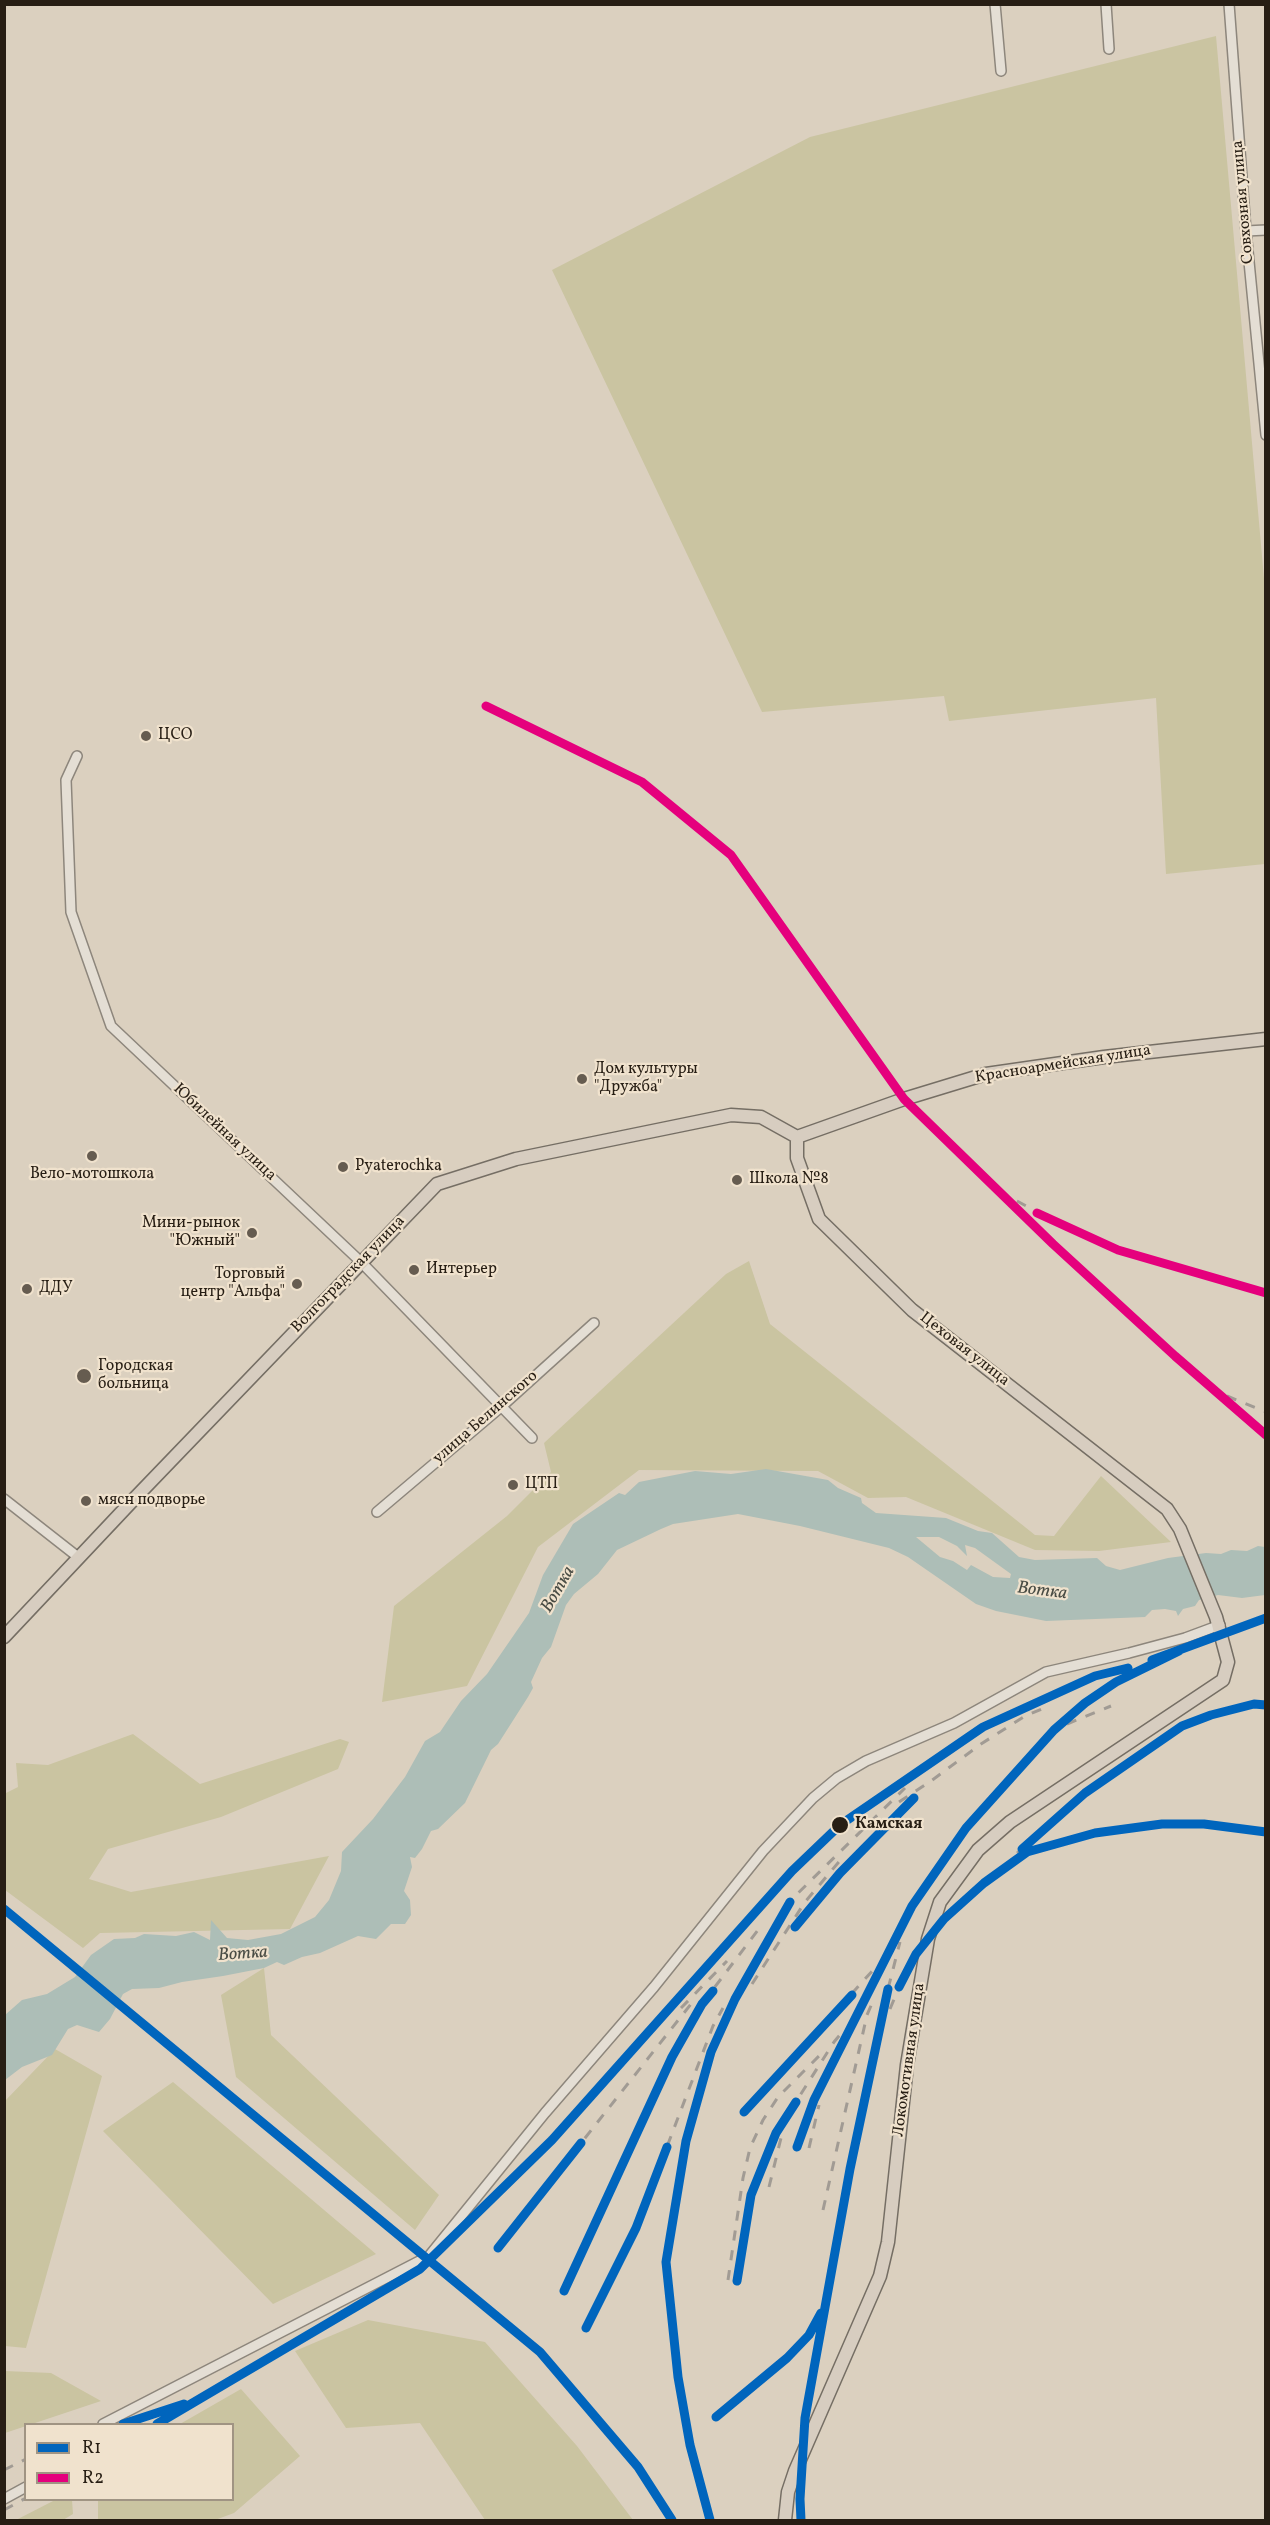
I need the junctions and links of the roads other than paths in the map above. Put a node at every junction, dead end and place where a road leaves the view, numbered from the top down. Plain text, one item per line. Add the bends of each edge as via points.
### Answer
1 (995, 4) edge
2 (1106, 4) edge
3 (1229, 4) edge
4 (1109, 50) dead end
5 (1001, 71) dead end
6 (1266, 230) edge
7 (1246, 231) junction
8 (1266, 435) edge
9 (77, 756) dead end
10 (1266, 1039) edge
11 (797, 1137) junction
12 (362, 1262) junction
13 (594, 1323) dead end
14 (501, 1407) junction
15 (532, 1438) dead end
16 (4, 1499) edge
17 (377, 1512) dead end
18 (78, 1557) junction
19 (1218, 1621) junction
20 (4, 1637) edge
21 (105, 2423) edge
22 (24, 2488) edge
23 (4, 2499) edge
24 (785, 2520) edge

1 - 5 street
2 - 4 street
3 - 7 street, Совхозная улица
6 - 7 street
7 - 8 street, Совхозная улица
9 - 12 street, Юбилейная улица via 66,780 71,912 111,1026
10 - 11 main road, Красноармейская улица via 986,1074
11 - 12 main road, Волгоградская улица via 761,1117 731,1115 516,1159 437,1184
11 - 19 main road, Цеховая улица via 797,1158 819,1219 912,1310 1167,1509 1180,1529
12 - 14 street, Юбилейная улица
12 - 18 main road, Волгоградская улица
13 - 14 street, улица Белинского
14 - 15 street, Юбилейная улица
14 - 17 street, улица Белинского
16 - 18 street
18 - 20 main road, Волгоградская улица
19 - 21 street via 1185,1638 1046,1672 954,1723 866,1761 837,1778 763,1851 429,2256
19 - 24 main road, Локомотивная улица via 1228,1662 1223,1680 1010,1822 978,1850 940,1902 928,1939 907,2065 888,2242 880,2276 795,2471
22 - 23 street

